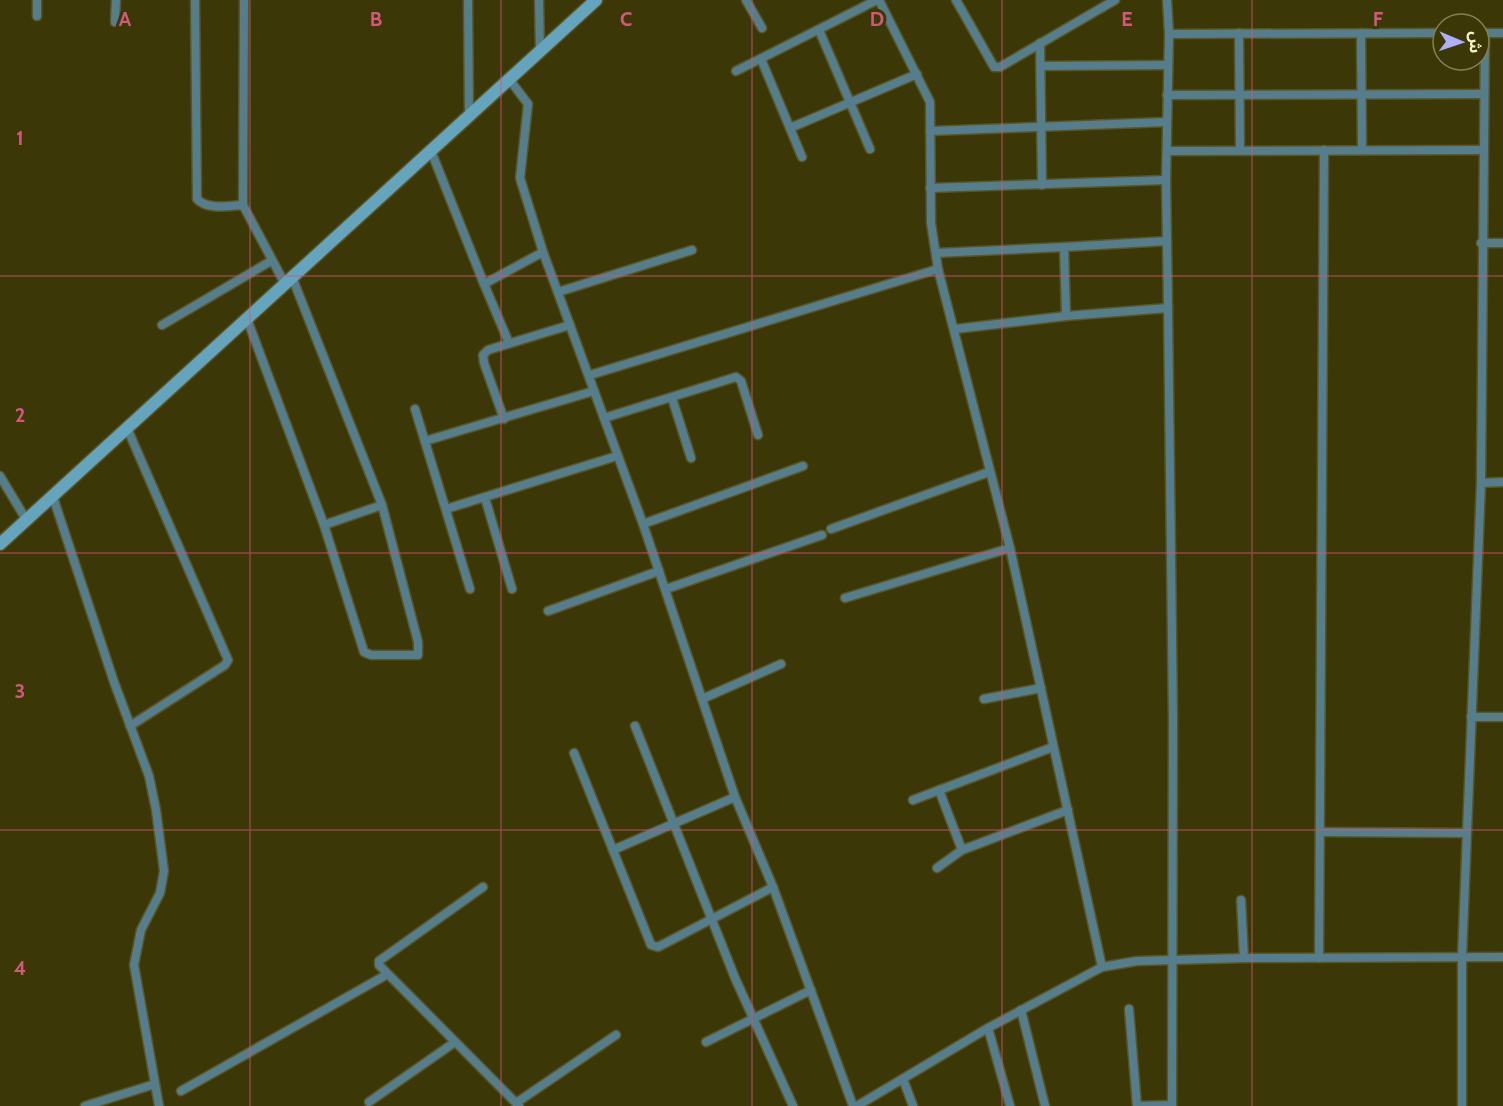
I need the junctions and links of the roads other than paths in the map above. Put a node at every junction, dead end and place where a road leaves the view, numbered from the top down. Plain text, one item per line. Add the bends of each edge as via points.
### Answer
1 (37, 0) edge
2 (116, 0) edge
3 (195, 0) edge
4 (244, 0) edge
5 (468, 0) edge
6 (539, 0) edge
7 (596, 0) edge
8 (746, 0) edge
9 (878, 0) edge
10 (956, 0) edge
11 (1115, 0) edge
12 (1167, 0) edge
13 (37, 16) dead end
14 (116, 22) dead end
15 (762, 28) dead end
16 (819, 30) junction
17 (1239, 33) junction
18 (1361, 33) junction
19 (1431, 33) edge
20 (1169, 34) junction
21 (1041, 43) junction
22 (540, 51) junction
23 (761, 59) junction
24 (1167, 64) junction
25 (1041, 66) junction
26 (736, 71) dead end
27 (1483, 72) edge
28 (917, 74) junction
29 (509, 80) junction
30 (1362, 94) junction
31 (1484, 94) junction
32 (1167, 95) junction
33 (1238, 95) junction
34 (852, 102) junction
35 (469, 116) junction
36 (1166, 122) junction
37 (1041, 127) junction
38 (790, 128) junction
39 (930, 131) junction
40 (870, 149) dead end
41 (1240, 150) junction
42 (1323, 150) junction
43 (1362, 150) junction
44 (1483, 150) junction
45 (431, 151) junction
46 (1167, 151) junction
47 (802, 157) dead end
48 (1166, 180) junction
49 (1042, 185) junction
50 (930, 188) junction
51 (243, 205) junction
52 (1167, 241) junction
53 (1481, 243) junction
54 (1503, 243) edge
55 (1064, 247) junction
56 (692, 250) dead end
57 (543, 252) junction
58 (936, 253) junction
59 (271, 261) junction
60 (938, 269) junction
61 (288, 280) junction
62 (484, 284) junction
63 (558, 292) junction
64 (1168, 308) junction
65 (1066, 316) junction
66 (246, 319) junction
67 (162, 325) dead end
68 (570, 325) junction
69 (955, 328) junction
70 (509, 344) junction
71 (590, 375) junction
72 (594, 391) junction
73 (672, 398) junction
74 (415, 409) dead end
75 (604, 418) junction
76 (504, 419) junction
77 (127, 428) junction
78 (758, 435) dead end
79 (425, 441) junction
80 (616, 456) junction
81 (691, 458) dead end
82 (803, 466) dead end
83 (989, 472) junction
84 (0, 476) edge
85 (1503, 482) edge
86 (1481, 483) junction
87 (53, 497) junction
88 (485, 498) junction
89 (382, 505) junction
90 (446, 509) junction
91 (27, 521) junction
92 (643, 524) junction
93 (324, 525) junction
94 (831, 529) dead end
95 (822, 535) dead end
96 (0, 544) edge
97 (1010, 548) junction
98 (659, 571) junction
99 (512, 588) dead end
100 (470, 589) dead end
101 (666, 589) junction
102 (845, 598) dead end
103 (548, 611) dead end
104 (782, 664) dead end
105 (1041, 688) junction
106 (702, 699) junction
107 (984, 699) dead end
108 (1471, 717) junction
109 (1503, 717) edge
110 (130, 726) junction
111 (635, 726) dead end
112 (1053, 747) junction
113 (574, 753) dead end
114 (939, 790) junction
115 (735, 797) junction
116 (913, 800) dead end
117 (1068, 810) junction
118 (674, 823) junction
119 (1320, 832) junction
120 (1466, 833) junction
121 (613, 849) junction
122 (962, 850) junction
123 (937, 868) dead end
124 (483, 887) dead end
125 (773, 887) junction
126 (1241, 900) dead end
127 (713, 920) junction
128 (1462, 957) junction
129 (1503, 957) edge
130 (1244, 958) junction
131 (1319, 958) junction
132 (1173, 961) junction
133 (1102, 967) junction
134 (386, 975) junction
135 (811, 990) junction
136 (1130, 1008) dead end
137 (1021, 1010) junction
138 (753, 1018) junction
139 (988, 1028) junction
140 (616, 1035) dead end
141 (454, 1042) junction
142 (706, 1042) dead end
143 (903, 1079) junction
144 (155, 1084) junction
145 (181, 1091) dead end
146 (369, 1102) dead end
147 (517, 1104) edge
148 (85, 1106) edge
149 (159, 1106) edge
150 (793, 1106) edge
151 (855, 1106) edge
152 (913, 1106) edge
153 (1010, 1106) edge
154 (1045, 1106) edge
155 (1137, 1106) edge
156 (1172, 1106) edge
157 (1462, 1106) edge

1 - 13 street
2 - 14 street
3 - 51 street via 197,199 215,206
4 - 51 street
5 - 35 street
6 - 22 street
7 - 22 main road
8 - 15 street
9 - 16 street
9 - 28 street
10 - 21 street via 994,67
11 - 21 street
12 - 20 street
16 - 23 street
16 - 34 street
17 - 18 street
17 - 20 street
17 - 33 street
18 - 19 street
18 - 30 street
20 - 24 street
21 - 25 street
22 - 29 main road
23 - 26 street
23 - 38 street
24 - 25 street
24 - 32 street
25 - 37 street
27 - 31 street
28 - 34 street
28 - 39 street via 930,102
29 - 35 main road
29 - 57 street via 528,104 520,178
30 - 31 street
30 - 33 street
30 - 43 street
31 - 44 street
32 - 33 street
32 - 36 street
33 - 41 street
34 - 38 street
34 - 40 street
35 - 45 main road
36 - 37 street
36 - 46 street
37 - 39 street
37 - 49 street
38 - 47 street
39 - 50 street
41 - 42 street
41 - 46 street
42 - 43 street
42 - 119 street
43 - 44 street
44 - 53 street
45 - 61 main road
45 - 62 street
46 - 48 street
48 - 49 street
48 - 52 street
49 - 50 street
50 - 58 street
51 - 59 street
52 - 55 street
52 - 64 street
53 - 54 street
53 - 86 street
55 - 58 street
55 - 65 street
56 - 63 street
57 - 62 street
57 - 63 street
58 - 60 street
59 - 61 street
59 - 67 street
60 - 69 street
60 - 71 street
61 - 66 main road
61 - 89 street
62 - 70 street
63 - 68 street
64 - 65 street
64 - 132 street
65 - 69 street
66 - 77 main road
66 - 93 street
68 - 70 street
68 - 71 street
69 - 83 street
70 - 76 street via 483,355
71 - 72 street
72 - 75 street
72 - 76 street
73 - 75 street
73 - 78 street via 739,378
73 - 81 street
74 - 79 street
75 - 80 street
76 - 79 street
77 - 87 main road
77 - 110 street via 228,660
79 - 90 street
80 - 88 street
80 - 92 street
82 - 92 street
83 - 94 street
83 - 97 street
84 - 91 street
85 - 86 street
86 - 108 street
87 - 91 main road
87 - 110 street
88 - 90 street
88 - 99 street
89 - 93 street
89 - 93 street via 418,642 418,655 364,652
90 - 100 street
91 - 96 main road
92 - 98 street
95 - 101 street
97 - 102 street
97 - 105 street
98 - 101 street
98 - 103 street
101 - 106 street
104 - 106 street
105 - 107 street
105 - 112 street
106 - 115 street
108 - 109 street
108 - 120 street
110 - 144 street via 150,783 164,871 160,893 141,930 134,965
111 - 118 street
112 - 114 street
112 - 117 street
113 - 121 street
114 - 116 street
114 - 122 street
115 - 118 street
115 - 125 street
117 - 122 street
117 - 133 street
118 - 121 street
118 - 127 street
119 - 120 street
119 - 131 street
120 - 128 street
121 - 127 street via 651,945 658,947
122 - 123 street
124 - 134 street via 379,961
125 - 127 street
125 - 135 street
126 - 130 street
127 - 138 street
128 - 129 street
128 - 131 street
128 - 157 street
130 - 131 street
130 - 132 street
132 - 133 street via 1137,961
132 - 156 street
133 - 137 street
134 - 141 street
134 - 145 street
135 - 138 street
135 - 151 street
136 - 155 street
137 - 139 street
137 - 154 street
138 - 142 street
138 - 150 street
139 - 143 street
139 - 153 street
140 - 147 street
141 - 146 street
141 - 147 street
143 - 151 street
143 - 152 street
144 - 148 street
144 - 149 street
155 - 156 street

